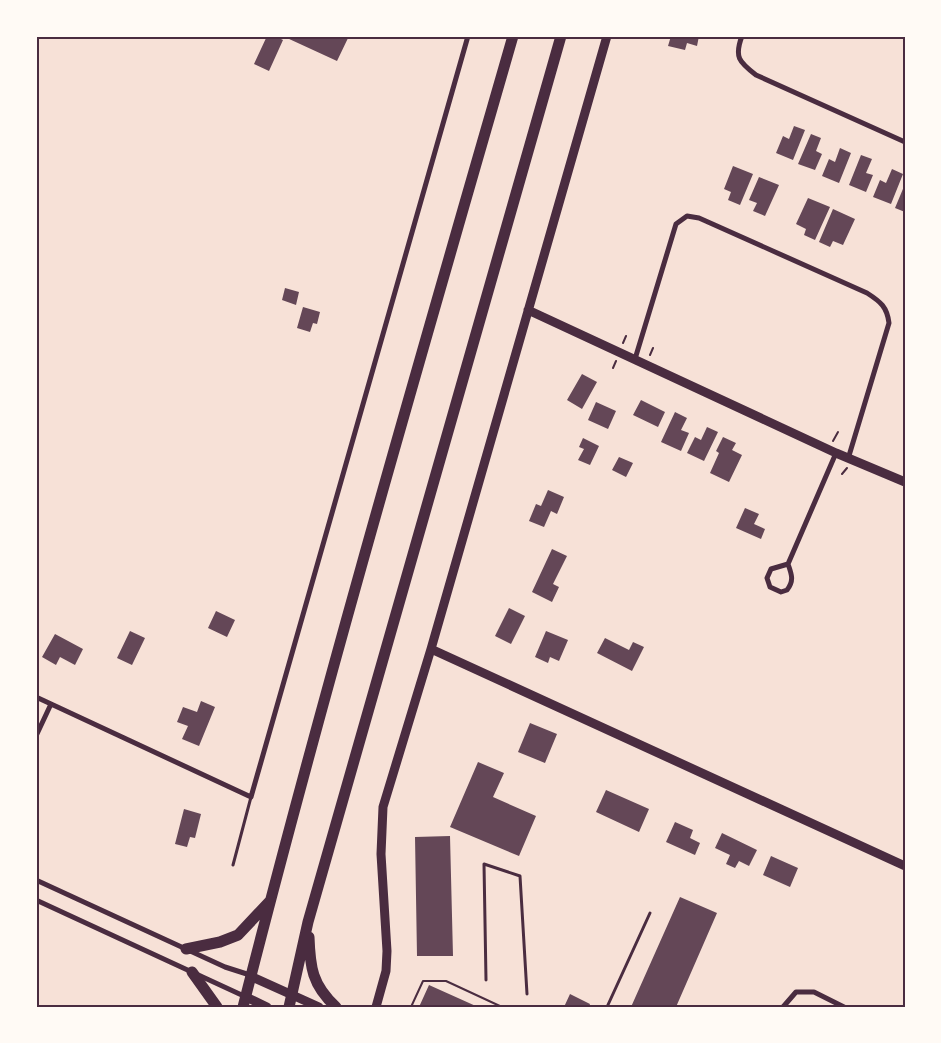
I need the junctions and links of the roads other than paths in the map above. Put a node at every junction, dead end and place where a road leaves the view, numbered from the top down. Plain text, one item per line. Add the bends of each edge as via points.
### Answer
1 (468, 36) edge
2 (513, 36) edge
3 (560, 36) edge
4 (608, 36) edge
5 (742, 36) edge
6 (905, 142) edge
7 (528, 310) junction
8 (635, 359) junction
9 (836, 453) junction
10 (848, 459) junction
11 (905, 482) edge
12 (788, 564) junction
13 (431, 649) junction
14 (36, 698) edge
15 (51, 704) junction
16 (36, 736) edge
17 (251, 797) junction
18 (233, 865) dead end
19 (905, 866) edge
20 (36, 880) edge
21 (273, 897) junction
22 (36, 900) edge
23 (650, 913) dead end
24 (308, 922) junction
25 (186, 949) junction
26 (192, 972) junction
27 (250, 976) junction
28 (486, 980) dead end
29 (291, 993) junction
30 (526, 994) dead end
31 (244, 1002) edge
32 (217, 1007) edge
33 (267, 1007) edge
34 (289, 1007) edge
35 (319, 1007) edge
36 (336, 1007) edge
37 (376, 1007) edge
38 (607, 1007) edge
39 (782, 1007) edge
40 (844, 1007) edge

1 - 17 street
2 - 21 main road via 308,753
3 - 24 main road
4 - 7 street
5 - 6 street via 737,48 738,57 756,75
7 - 8 street
7 - 13 street
8 - 9 street
8 - 10 street via 676,224 687,216 699,218 868,293 888,310 889,323
9 - 10 street
9 - 12 street
10 - 11 street
12 - 12 street via 792,584 781,592 770,587 767,578 771,569
13 - 19 street
13 - 37 street via 383,807 381,854 387,950 386,972
14 - 15 street
15 - 16 street
15 - 17 street
17 - 18 lane
20 - 25 street
21 - 25 main road via 238,935
21 - 27 main road
22 - 26 street
23 - 38 lane
24 - 29 main road
24 - 36 main road via 314,979
25 - 27 street
26 - 31 street
26 - 32 main road
27 - 29 street
27 - 31 main road
28 - 30 lane via 484,864 520,876
29 - 34 main road
29 - 35 street
31 - 33 street
39 - 40 street via 796,992 814,992

